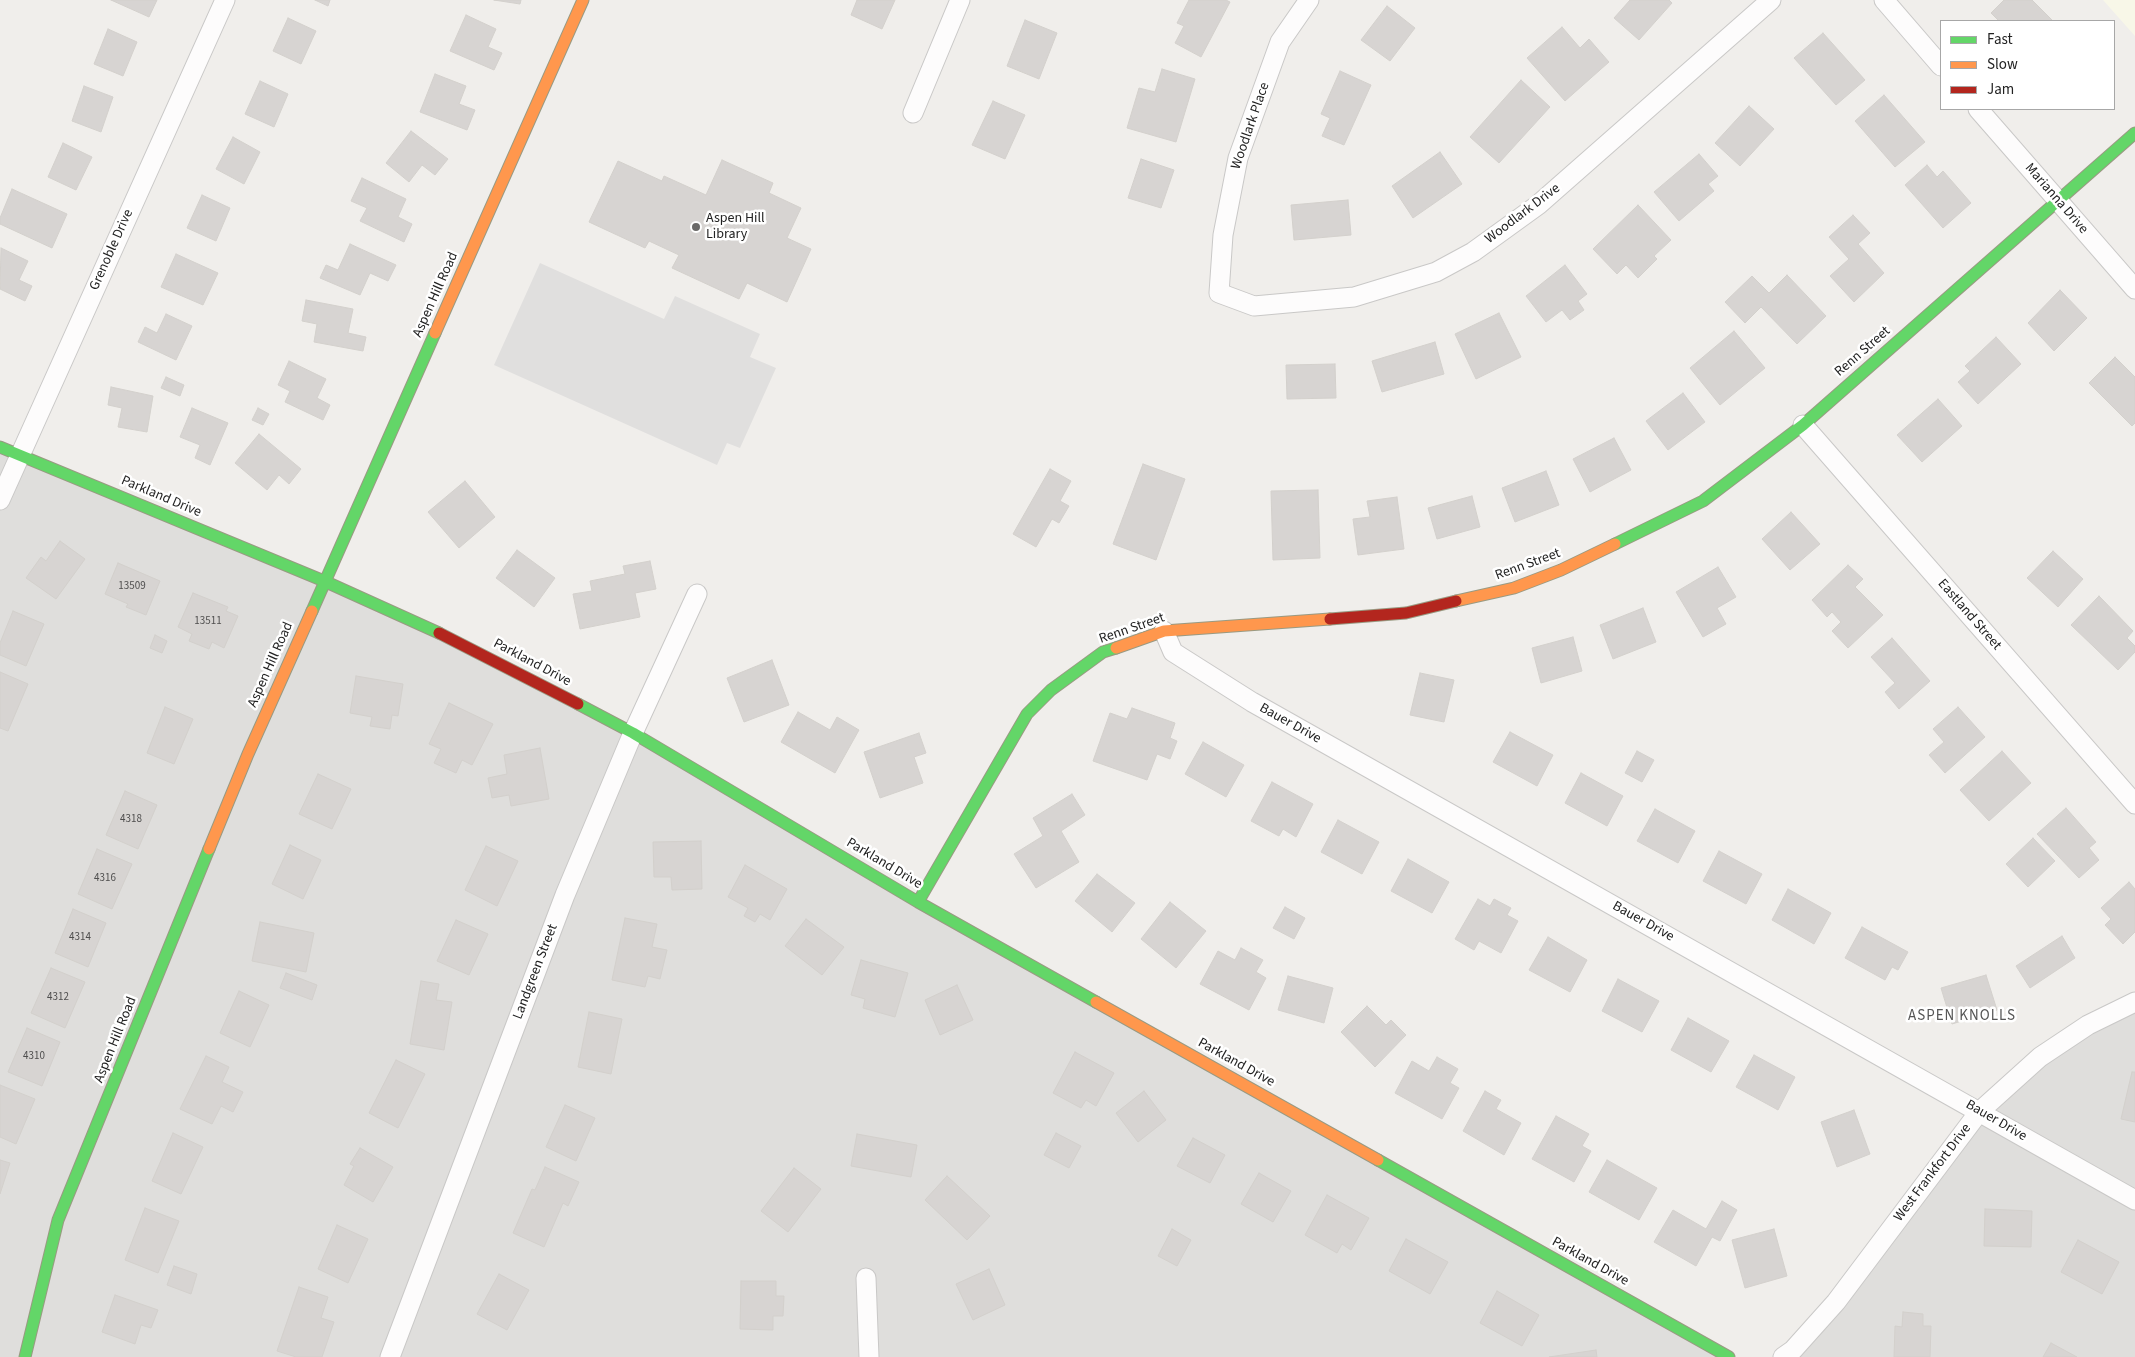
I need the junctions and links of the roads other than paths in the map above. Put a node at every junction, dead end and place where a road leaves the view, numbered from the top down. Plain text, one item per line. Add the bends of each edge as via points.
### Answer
1 (225, 0) edge
2 (583, 0) edge
3 (960, 0) edge
4 (1309, 0) edge
5 (1771, 0) edge
6 (1884, 0) edge
7 (1940, 65) edge
8 (1979, 110) edge
9 (913, 113) dead end
10 (2135, 133) edge
11 (2058, 201) junction
12 (2135, 290) edge
13 (1219, 293) joint
14 (1802, 425) junction
15 (0, 447) edge
16 (20, 454) junction
17 (0, 500) edge
18 (324, 581) junction
19 (697, 594) dead end
20 (1164, 631) junction
21 (633, 733) junction
22 (2135, 804) edge
23 (918, 902) junction
24 (2135, 1002) edge
25 (1980, 1112) junction
26 (2135, 1200) edge
27 (866, 1278) dead end
28 (26, 1357) edge
29 (390, 1357) edge
30 (868, 1357) edge
31 (1729, 1357) edge
32 (1783, 1357) edge

1 - 16 street, Grenoble Drive
2 - 18 street, Aspen Hill Road
3 - 9 street
4 - 13 street, Woodlark Place via 1280,42 1238,158 1223,235
5 - 13 street, Woodlark Drive via 1538,205 1473,252 1436,272 1354,297 1254,306
6 - 7 street
8 - 11 street, Marianna Drive
10 - 11 street, Renn Street
11 - 12 street, Marianna Drive
11 - 14 street, Renn Street
14 - 20 street, Renn Street via 1703,501 1561,570 1514,588 1406,613
14 - 22 street, Eastland Street
15 - 16 street, Parkland Drive
16 - 17 street, Grenoble Drive
16 - 18 street, Parkland Drive
18 - 21 street, Parkland Drive via 459,642
18 - 28 street, Aspen Hill Road via 248,754 58,1220
19 - 21 street, Landgreen Street
20 - 23 street, Renn Street via 1103,652 1051,690 1027,714
20 - 25 street, Bauer Drive via 1173,652 1252,702
21 - 23 street, Parkland Drive
21 - 29 street, Landgreen Street via 565,895
23 - 31 street, Parkland Drive
24 - 25 street, West Frankfort Drive via 2088,1025 2040,1057
25 - 26 street, Bauer Drive
25 - 32 street, West Frankfort Drive via 1836,1302
27 - 30 street

